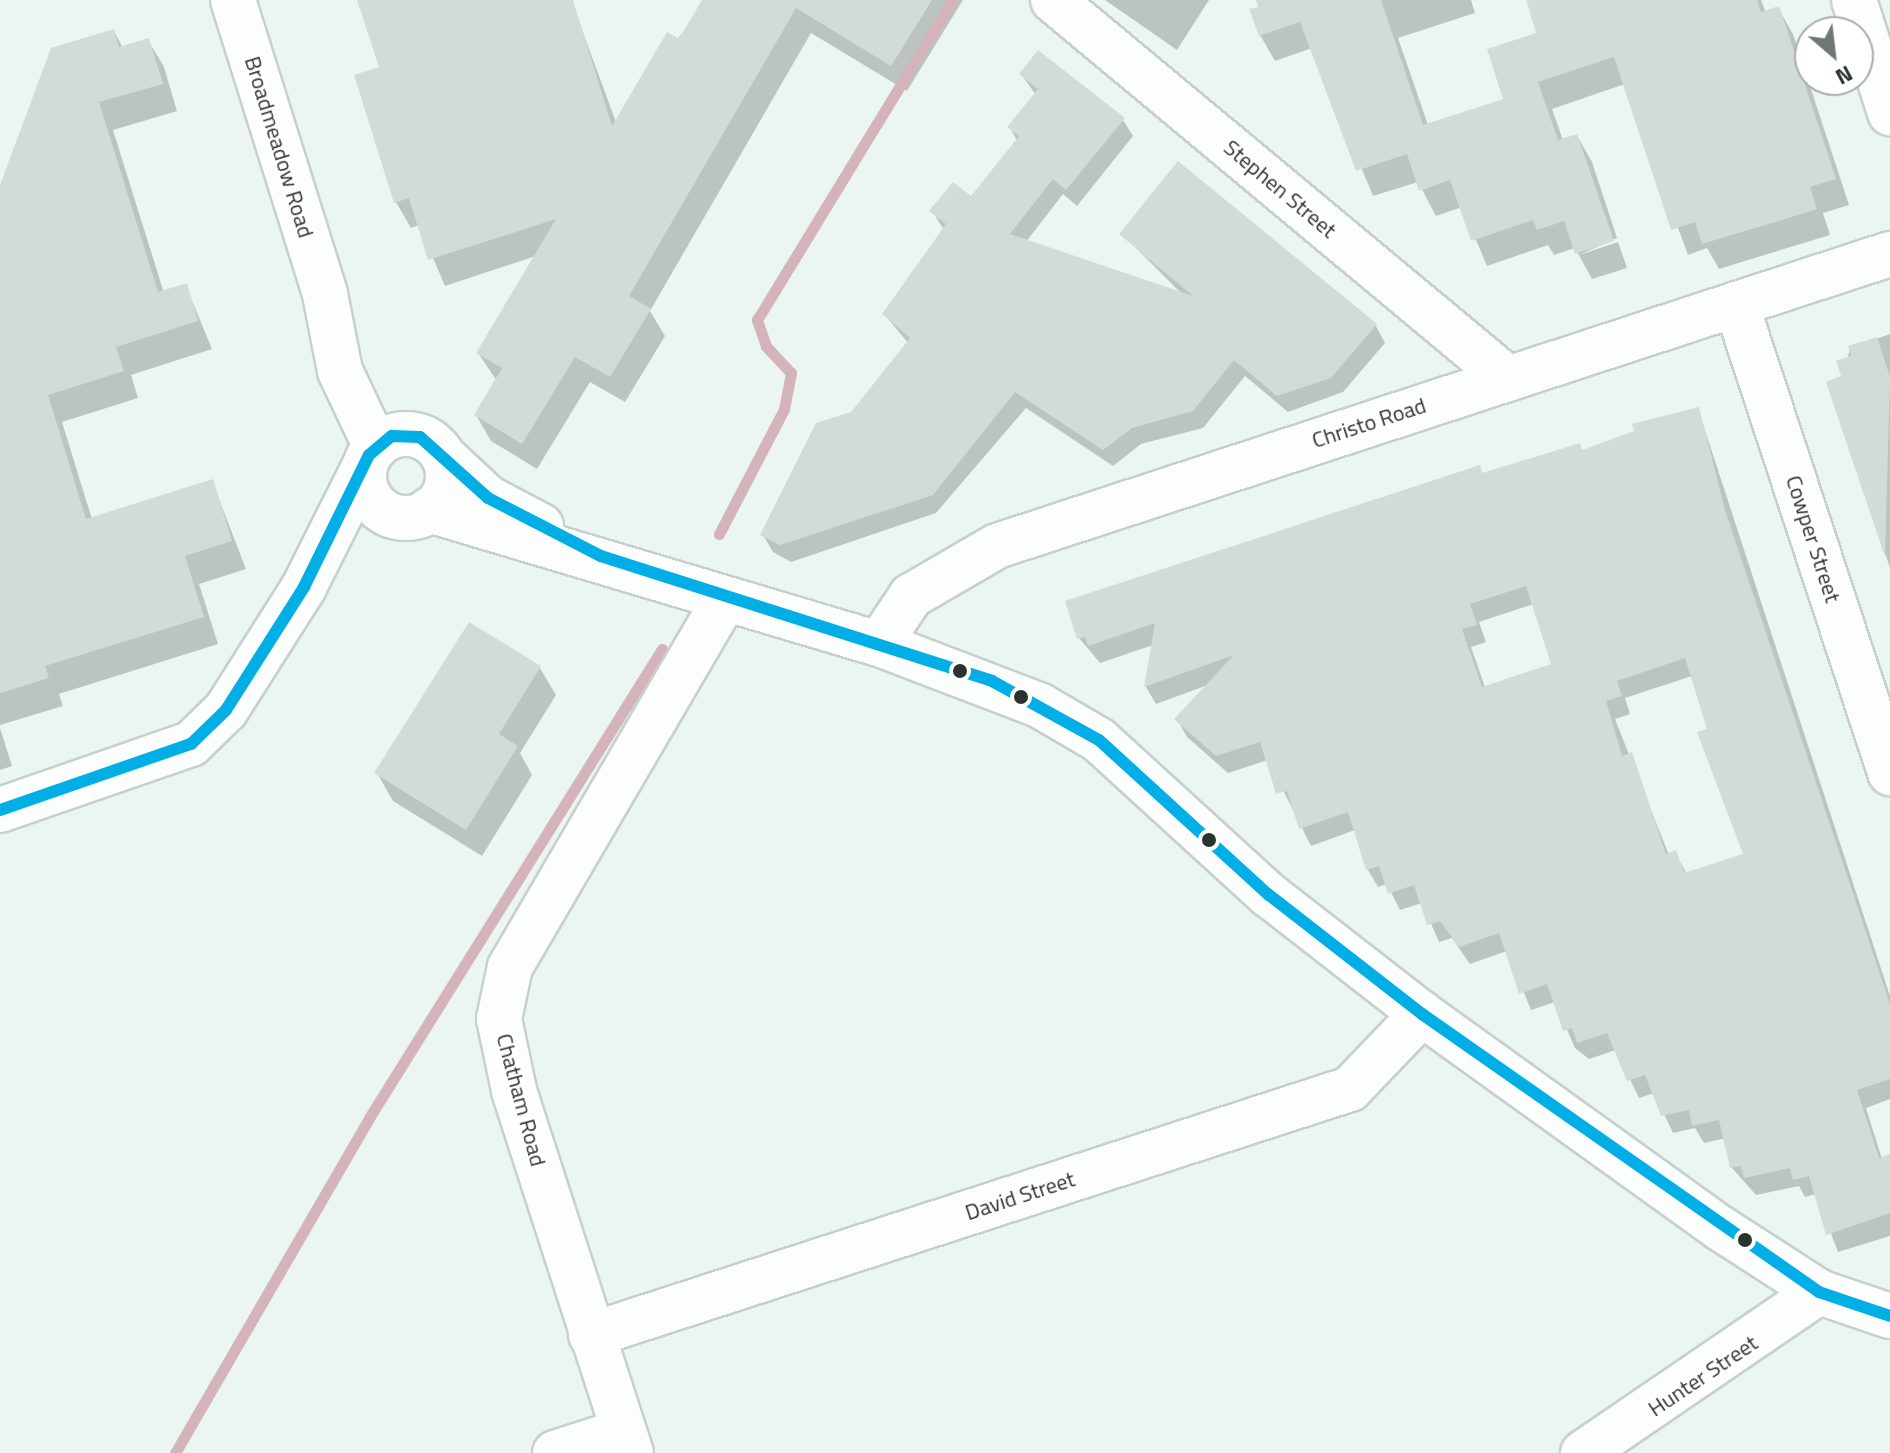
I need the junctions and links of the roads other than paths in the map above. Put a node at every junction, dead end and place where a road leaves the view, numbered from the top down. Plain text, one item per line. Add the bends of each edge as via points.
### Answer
1 (233, 0) edge
2 (1053, 0) edge
3 (1854, 0) edge
4 (1890, 113) edge
5 (1890, 254) edge
6 (325, 294) junction
7 (1736, 304) junction
8 (1507, 378) junction
9 (436, 448) junction
10 (370, 456) junction
11 (415, 514) junction
12 (601, 556) junction
13 (304, 587) junction
14 (725, 599) junction
15 (879, 644) junction
16 (1890, 773) edge
17 (0, 810) edge
18 (1422, 1014) junction
19 (1819, 1292) junction
20 (1890, 1316) edge
21 (591, 1335) junction
22 (627, 1442) edge
23 (555, 1453) edge
24 (1583, 1453) edge

1 - 6 street, Broadmeadow Road
2 - 8 street, Stephen Street
3 - 4 street
5 - 7 street, Christo Road
6 - 9 street, Broadmeadow Road via 378,391
6 - 10 street, Broadmeadow Road via 340,371
7 - 8 street, Christo Road
7 - 16 street, Cowper Street
8 - 15 street, Christo Road via 997,546 911,596
9 - 10 street via 401,434
9 - 11 street via 447,486
9 - 12 street, Broadmeadow Road via 488,498
10 - 11 street via 368,496
10 - 13 street
11 - 12 street
11 - 13 street
12 - 14 street
13 - 17 street via 226,710 191,744
14 - 15 street
14 - 21 street, Chatham Road via 510,967 499,1019
15 - 18 street via 992,681 1099,740 1269,895
18 - 19 street
18 - 21 street, David Street via 1350,1089
19 - 20 street
19 - 24 street, Hunter Street
21 - 22 street, Chatham Road
22 - 23 street

